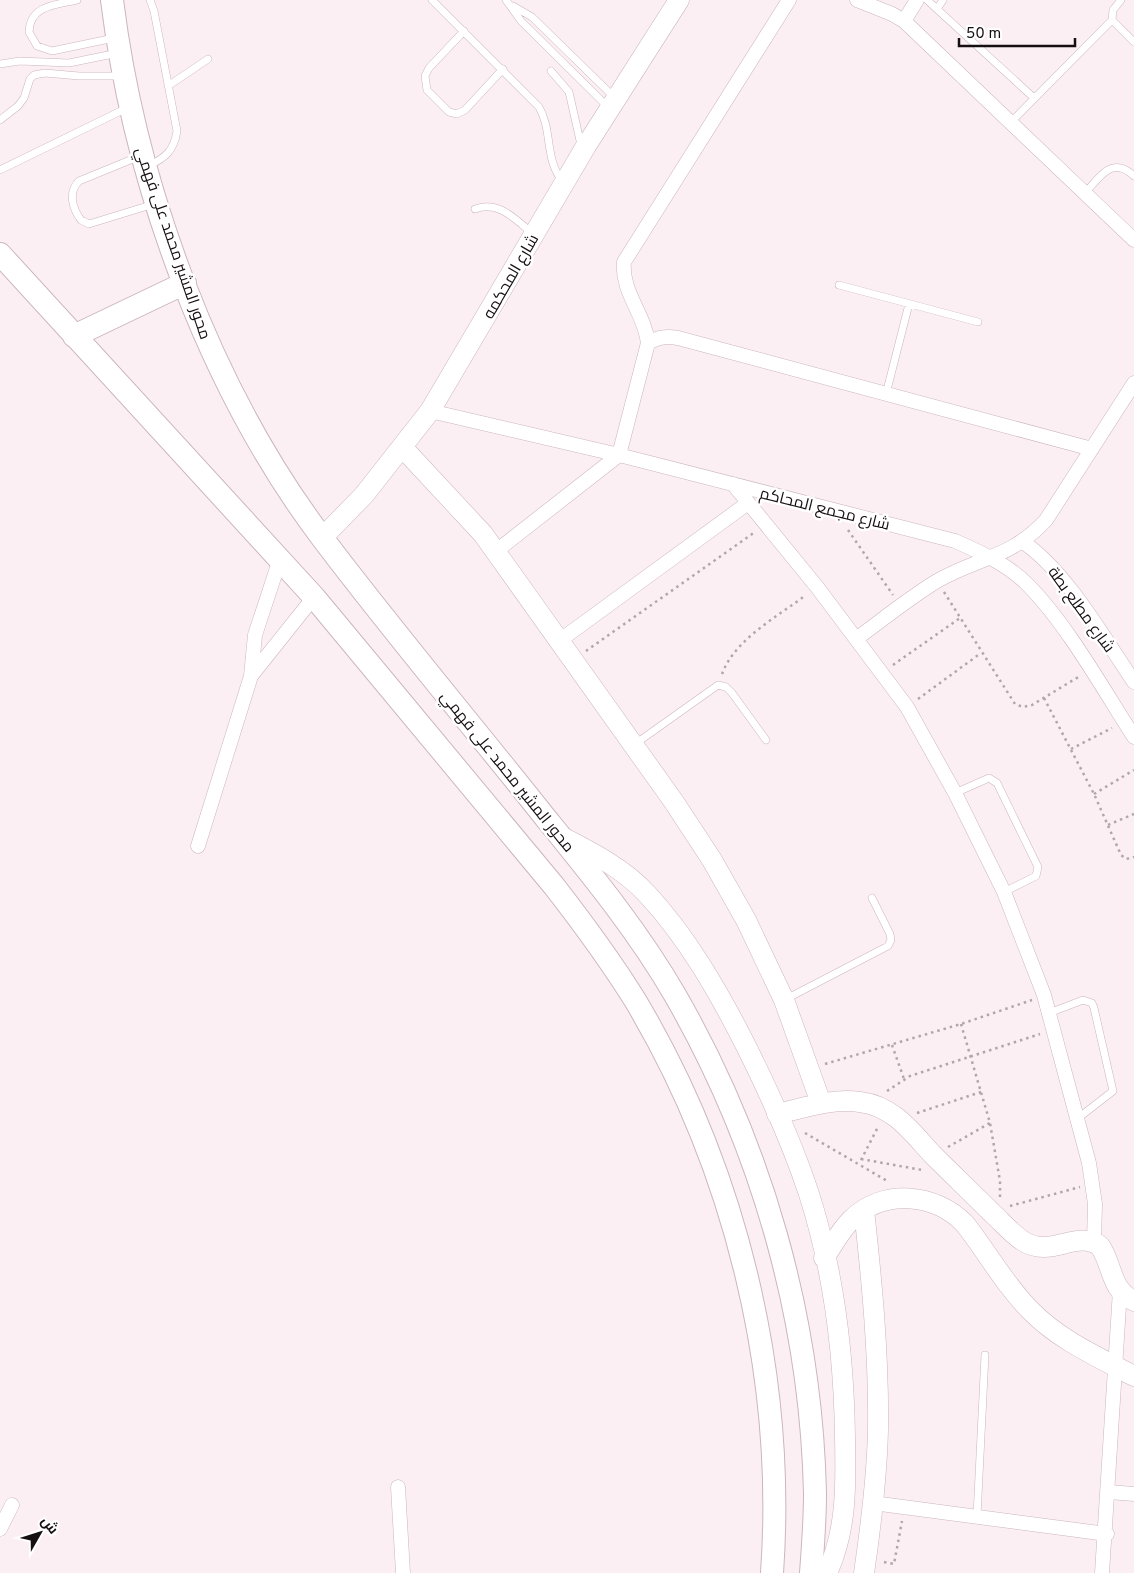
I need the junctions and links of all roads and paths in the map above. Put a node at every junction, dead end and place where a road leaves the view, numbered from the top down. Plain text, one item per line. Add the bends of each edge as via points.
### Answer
1 (77, 0) edge
2 (112, 0) edge
3 (150, 0) edge
4 (432, 0) edge
5 (506, 0) edge
6 (788, 0) edge
7 (857, 0) edge
8 (917, 0) edge
9 (927, 0) edge
10 (943, 0) edge
11 (1121, 0) edge
12 (676, 1) edge
13 (512, 6) junction
14 (937, 9) junction
15 (1112, 20) junction
16 (904, 22) junction
17 (464, 31) junction
18 (1134, 42) edge
19 (118, 45) junction
20 (208, 59) dead end
21 (36, 62) junction
22 (0, 64) edge
23 (503, 69) junction
24 (551, 71) dead end
25 (38, 74) junction
26 (124, 76) junction
27 (168, 86) junction
28 (1034, 98) junction
29 (612, 103) junction
30 (129, 107) junction
31 (0, 120) edge
32 (1011, 122) junction
33 (583, 150) junction
34 (144, 162) junction
35 (0, 170) edge
36 (1133, 172) edge
37 (564, 184) junction
38 (1085, 193) junction
39 (157, 203) junction
40 (475, 209) dead end
41 (534, 235) junction
42 (1134, 240) edge
43 (0, 254) edge
44 (184, 283) junction
45 (839, 285) dead end
46 (909, 304) junction
47 (978, 322) dead end
48 (74, 336) junction
49 (648, 343) junction
50 (1134, 383) edge
51 (886, 394) junction
52 (430, 411) junction
53 (402, 448) junction
54 (1092, 449) junction
55 (618, 455) junction
56 (733, 484) junction
57 (748, 503) junction
58 (834, 510) junction
59 (766, 525) junction
60 (322, 538) junction
61 (1023, 542) junction
62 (495, 552) junction
63 (993, 558) junction
64 (280, 559) junction
65 (937, 581) junction
66 (817, 587) junction
67 (314, 597) junction
68 (902, 606) junction
69 (960, 618) junction
70 (856, 639) junction
71 (559, 641) junction
72 (981, 654) junction
73 (573, 661) junction
74 (1090, 670) junction
75 (882, 672) junction
76 (250, 676) junction
77 (1134, 682) edge
78 (718, 685) junction
79 (1044, 698) junction
80 (907, 707) junction
81 (1124, 722) junction
82 (1134, 737) edge
83 (766, 740) dead end
84 (633, 746) junction
85 (1071, 749) junction
86 (1134, 770) edge
87 (955, 793) junction
88 (1094, 794) junction
89 (1134, 814) edge
90 (1108, 825) junction
91 (560, 836) junction
92 (198, 846) dead end
93 (1134, 857) edge
94 (1004, 892) junction
95 (872, 898) dead end
96 (1044, 995) junction
97 (784, 1000) junction
98 (1049, 1013) junction
99 (961, 1024) junction
100 (1054, 1030) junction
101 (892, 1044) junction
102 (970, 1056) junction
103 (809, 1069) junction
104 (904, 1079) junction
105 (981, 1092) junction
106 (821, 1103) junction
107 (888, 1111) junction
108 (777, 1114) junction
109 (1077, 1119) junction
110 (990, 1123) junction
111 (802, 1131) dead end
112 (861, 1159) junction
113 (930, 1163) junction
114 (859, 1164) junction
115 (1093, 1183) junction
116 (892, 1184) dead end
117 (864, 1210) junction
118 (996, 1212) junction
119 (973, 1235) junction
120 (1094, 1242) junction
121 (824, 1258) junction
122 (1127, 1296) edge
123 (985, 1355) dead end
124 (1116, 1367) junction
125 (1134, 1376) edge
126 (398, 1487) dead end
127 (1109, 1492) junction
128 (1134, 1494) edge
129 (873, 1503) junction
130 (12, 1505) dead end
131 (905, 1507) junction
132 (977, 1516) junction
133 (0, 1529) edge
134 (1106, 1534) junction
135 (865, 1565) edge
136 (404, 1573) edge
137 (772, 1573) edge
138 (812, 1573) edge
139 (827, 1573) edge
140 (1102, 1573) edge

1 - 19 lane via 37,11 32,17 29,32 37,46 52,51
2 - 19 main road, محور المشير محمد على فهمي
3 - 27 lane
4 - 17 lane
5 - 13 lane
6 - 49 street via 624,262 623,275 647,331
7 - 16 street
8 - 16 street
9 - 14 lane
10 - 14 lane
11 - 15 lane via 1113,10
12 - 29 street, شارع المحكمه
13 - 29 lane via 521,21
13 - 29 lane via 532,17
14 - 28 lane
15 - 18 lane
15 - 28 lane
16 - 32 street
17 - 23 lane
17 - 23 lane via 425,76 427,90 446,109 456,114 465,110
19 - 21 lane via 69,63
19 - 26 main road, محور المشير محمد على فهمي
20 - 27 lane
21 - 22 lane
21 - 25 lane
23 - 37 lane via 544,114 550,159
24 - 33 lane via 569,92
25 - 26 lane
25 - 31 lane via 30,79 18,106
26 - 30 main road, محور المشير محمد على فهمي
27 - 34 lane via 177,131 176,143 161,160
28 - 32 lane
29 - 33 street, شارع المحكمه
30 - 34 main road, محور المشير محمد على فهمي
30 - 35 lane
32 - 38 street
33 - 37 street, شارع المحكمه
34 - 39 main road, محور المشير محمد على فهمي
34 - 39 lane via 79,181 73,190 73,202 81,220 90,224
36 - 38 lane via 1113,167 1105,171
37 - 41 street, شارع المحكمه
38 - 42 street
39 - 44 main road, محور المشير محمد على فهمي
40 - 41 lane via 486,206 500,209
41 - 52 street, شارع المحكمه
43 - 48 main road
44 - 48 main road
44 - 60 main road, محور المشير محمد على فهمي via 210,346 253,433 288,491
45 - 46 lane
46 - 47 lane
46 - 51 lane
48 - 64 main road
49 - 51 street via 668,336
49 - 55 street
50 - 54 street
51 - 54 street
52 - 53 street, شارع المحكمه
52 - 55 street, شارع مجمع المحاكم
53 - 60 street, شارع المحكمه via 364,495
53 - 62 street via 468,518
54 - 61 street via 1046,520
55 - 56 street, شارع مجمع المحاكم
55 - 62 street
56 - 57 street
56 - 58 street, شارع مجمع المحاكم
57 - 59 street
57 - 71 street
58 - 63 street, شارع مجمع المحاكم via 955,540
58 - 68 path
59 - 66 street
59 - 73 path
60 - 91 main road, محور المشير محمد على فهمي
61 - 63 street
61 - 77 street, شارع مطلع بطة via 1063,579
62 - 71 street
63 - 65 street
63 - 74 street, شارع مجمع المحاكم via 1026,583 1053,614
64 - 67 main road
64 - 76 street via 255,635
65 - 68 street
65 - 69 path
66 - 70 street
66 - 78 path via 740,647 724,668
67 - 76 street
67 - 137 main road via 582,922 634,1000 678,1082 718,1180 754,1311 769,1410 773,1462
68 - 70 street
69 - 72 path
69 - 75 path
70 - 75 street
71 - 73 street
72 - 79 path via 1014,704 1024,707
72 - 80 path
73 - 84 street
74 - 79 path
74 - 81 street, شارع مجمع المحاكم
75 - 80 street
76 - 92 street
78 - 83 lane via 732,693
78 - 84 lane
79 - 85 path
80 - 87 street
81 - 82 street, شارع مجمع المحاكم
81 - 85 path
84 - 97 street via 712,860 746,920
85 - 88 path
86 - 88 path
87 - 94 street
87 - 94 lane via 990,778 1001,791 1038,867 1036,876
88 - 90 path
89 - 90 path
90 - 93 path via 1123,857
91 - 108 street via 610,863 660,909 712,984
91 - 138 main road, محور المشير محمد على فهمي via 627,920 675,996 717,1075 754,1166 783,1260 800,1338 811,1417 815,1496
94 - 96 street
95 - 97 lane via 890,934 888,946
96 - 98 street
96 - 99 path
97 - 103 street
98 - 100 street
98 - 109 lane via 1083,1000 1092,1003 1094,1008 1113,1092
99 - 101 path
99 - 102 path
100 - 102 path
100 - 109 street
101 - 103 path
101 - 104 path
102 - 104 path
102 - 105 path
103 - 106 street
104 - 107 path via 891,1088
105 - 107 path
105 - 110 path
106 - 107 street via 859,1101
106 - 108 street
107 - 112 path
107 - 113 street
108 - 121 street via 809,1194
109 - 115 street
110 - 113 path
110 - 118 path via 1001,1193
111 - 114 path
112 - 113 path
112 - 114 path
113 - 118 street
114 - 116 path
115 - 118 path
115 - 120 street
117 - 119 street via 900,1198 928,1201 954,1213
117 - 121 street via 842,1231
117 - 129 street via 878,1359
118 - 119 street
118 - 120 street via 1022,1240 1037,1247 1053,1247 1079,1240
119 - 124 street via 1031,1312 1059,1334
120 - 122 street via 1104,1252 1114,1281
121 - 139 street via 841,1358 845,1460 844,1517 840,1539
122 - 124 street
123 - 132 lane
124 - 125 street
124 - 127 street
126 - 136 street
127 - 128 street
127 - 134 street
129 - 131 street
129 - 135 street
130 - 133 street
131 - 132 street
131 - 135 path via 894,1564
132 - 134 street
134 - 140 street

